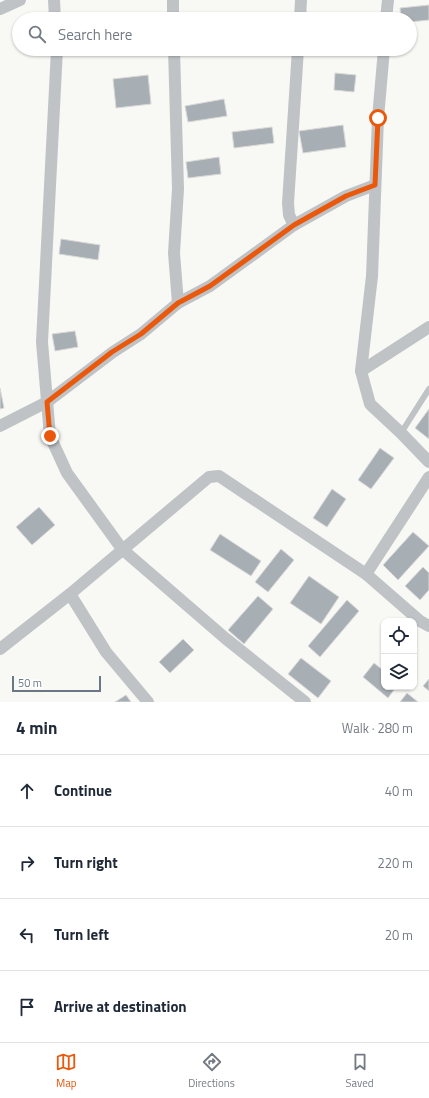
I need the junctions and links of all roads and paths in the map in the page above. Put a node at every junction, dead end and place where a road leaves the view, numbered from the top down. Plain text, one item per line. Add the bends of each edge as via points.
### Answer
1 (20, 0) edge
2 (54, 0) edge
3 (173, 0) edge
4 (301, 0) edge
5 (388, 0) edge
6 (0, 9) edge
7 (55, 12) edge
8 (173, 12) edge
9 (300, 12) edge
10 (387, 12) edge
11 (57, 56) edge
12 (174, 56) edge
13 (298, 56) edge
14 (383, 56) edge
15 (375, 185) junction
16 (294, 225) junction
17 (178, 303) junction
18 (429, 327) edge
19 (360, 371) junction
20 (429, 389) edge
21 (47, 402) junction
22 (0, 426) edge
23 (401, 433) junction
24 (429, 462) edge
25 (429, 477) edge
26 (122, 549) junction
27 (366, 574) junction
28 (70, 594) junction
29 (429, 626) edge
30 (0, 649) edge
31 (148, 702) edge
32 (305, 702) edge

1 - 6 street
2 - 7 street
3 - 8 street
4 - 9 street
5 - 10 street
11 - 21 street via 42,342
12 - 17 street via 178,190 174,253
13 - 16 street via 288,203
14 - 15 street
15 - 16 street via 346,196
15 - 19 street via 372,276
16 - 17 street via 210,286
17 - 21 street via 141,334 112,352
18 - 19 street
19 - 23 street via 370,404
20 - 23 lane
21 - 22 street
21 - 26 street via 50,436 67,473
23 - 24 street
25 - 27 street
26 - 27 street via 209,477 219,476
26 - 28 street
26 - 32 street via 225,638
27 - 29 street
28 - 30 street
28 - 31 street via 106,652

